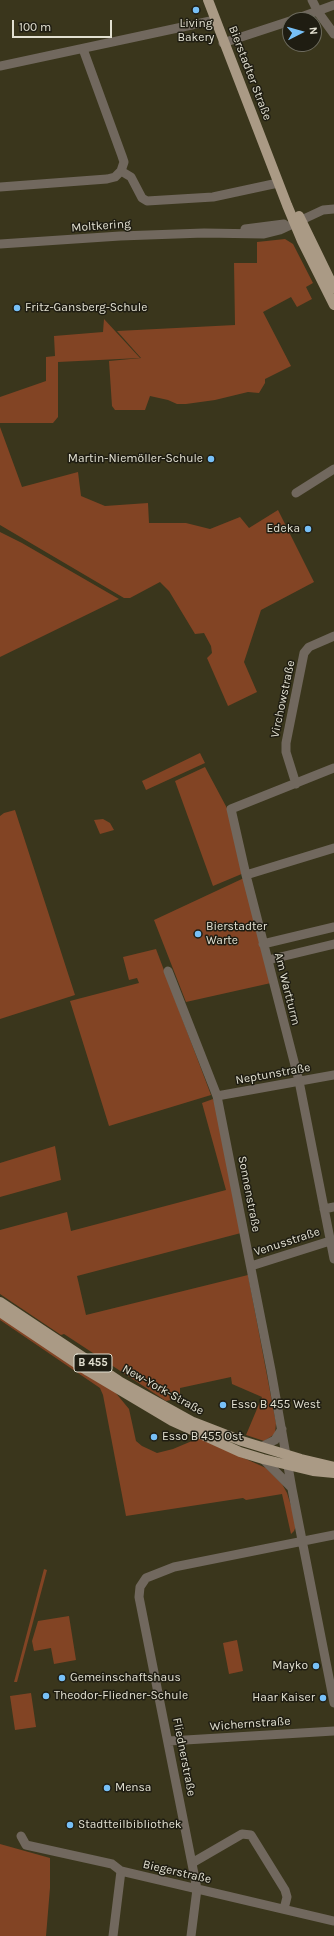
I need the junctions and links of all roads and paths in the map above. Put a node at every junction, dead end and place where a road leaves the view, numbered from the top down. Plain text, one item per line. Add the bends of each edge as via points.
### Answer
1 (208, 0) edge
2 (312, 0) edge
3 (334, 5) edge
4 (318, 12) joint
5 (322, 18) edge
6 (215, 20) junction
7 (282, 23) edge
8 (334, 34) edge
9 (223, 43) junction
10 (83, 49) junction
11 (0, 66) edge
12 (268, 155) junction
13 (121, 171) junction
14 (278, 183) junction
15 (0, 187) edge
16 (334, 209) edge
17 (297, 221) junction
18 (0, 244) edge
19 (334, 288) edge
20 (334, 305) edge
21 (334, 469) edge
22 (296, 493) dead end
23 (334, 636) edge
24 (334, 768) edge
25 (296, 784) junction
26 (334, 848) edge
27 (246, 875) junction
28 (334, 927) edge
29 (263, 944) junction
30 (333, 946) edge
31 (268, 960) junction
32 (168, 971) dead end
33 (334, 1075) edge
34 (299, 1081) junction
35 (217, 1096) junction
36 (334, 1207) edge
37 (324, 1209) junction
38 (330, 1241) junction
39 (334, 1259) edge
40 (251, 1266) junction
41 (0, 1302) edge
42 (0, 1312) edge
43 (282, 1429) junction
44 (261, 1447) junction
45 (286, 1455) junction
46 (263, 1459) junction
47 (288, 1466) junction
48 (334, 1467) edge
49 (334, 1473) edge
50 (292, 1489) junction
51 (334, 1534) edge
52 (302, 1540) junction
53 (331, 1672) edge
54 (334, 1704) edge
55 (334, 1731) edge
56 (168, 1741) junction
57 (20, 1836) dead end
58 (192, 1862) junction
59 (121, 1871) junction
60 (197, 1889) junction
61 (284, 1909) junction
62 (334, 1921) edge
63 (113, 1936) edge
64 (191, 1936) edge

1 - 6 main road, Bierstadter Straße
2 - 4 street
3 - 4 street
5 - 8 street
6 - 9 main road, Bierstadter Straße
6 - 10 street
7 - 9 street
9 - 12 main road, Bierstadter Straße
10 - 11 street
10 - 13 street via 124,162
12 - 14 main road, Bierstadter Straße
12 - 17 main road, Bierstadter Straße
13 - 14 street via 131,177 142,198 147,201 213,197
13 - 15 street via 115,177 107,179
14 - 17 main road, Bierstadter Straße
16 - 17 street, Moltkering via 326,209
17 - 18 street, Moltkering via 204,233
17 - 19 main road, Bierstadter Straße
17 - 20 main road, Bierstadter Straße
21 - 22 street
23 - 25 street, Virchowstraße via 309,647 304,653 286,743 286,752
24 - 25 street
25 - 27 street, Am Wartturm via 231,809
26 - 27 street
27 - 29 street, Am Wartturm
28 - 29 street
29 - 31 street, Am Wartturm
30 - 31 street
31 - 34 street, Am Wartturm
32 - 35 street, Sonnenstraße
33 - 34 street, Neptunstraße
34 - 35 street, Neptunstraße
34 - 37 street, Am Wartturm
35 - 40 street, Sonnenstraße
36 - 37 street
37 - 38 street, Am Wartturm
38 - 39 street, Am Wartturm
38 - 40 street, Venusstraße
40 - 43 street, Sonnenstraße
41 - 44 main road, New-York-Straße / B 455 via 141,1394 193,1422
42 - 46 main road, New-York-Straße / B 455 via 155,1412 240,1452
43 - 44 street via 275,1440
43 - 45 street, Sonnenstraße
44 - 45 main road, B 455
45 - 47 street, Sonnenstraße
45 - 48 main road, B 455
46 - 47 main road, B 455
46 - 50 street
47 - 49 main road, B 455
47 - 50 street, Sonnenstraße
50 - 52 street, Sonnenstraße
51 - 52 street, Fliednerstraße
52 - 53 street, Sonnenstraße
52 - 56 street, Fliednerstraße via 174,1567 154,1574 143,1582 139,1597
53 - 54 street, Sonnenstraße
55 - 56 street, Wichernstraße
56 - 58 street, Fliednerstraße
57 - 59 street, Biegerstraße via 26,1844 112,1864
58 - 60 street, Fliednerstraße
58 - 61 street via 242,1834 251,1835 285,1890 287,1898
59 - 60 street, Biegerstraße
59 - 63 street
60 - 61 street, Biegerstraße
60 - 64 street, Fliednerstraße
61 - 62 street, Biegerstraße

